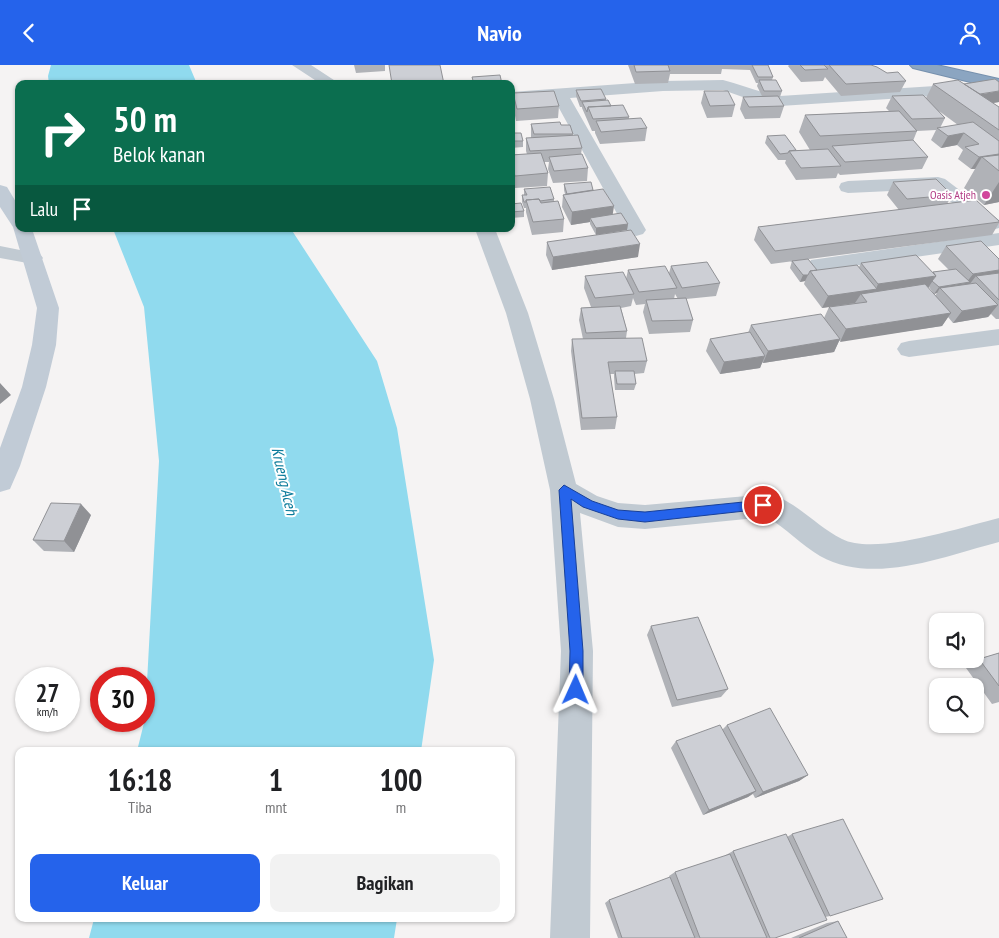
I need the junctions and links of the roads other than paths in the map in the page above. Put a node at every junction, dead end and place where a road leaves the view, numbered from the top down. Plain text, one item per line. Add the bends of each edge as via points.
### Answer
1 (300, 65) edge
2 (918, 65) edge
3 (960, 65) edge
4 (325, 80) edge
5 (996, 80) edge
6 (559, 93) junction
7 (515, 97) edge
8 (848, 187) dead end
9 (0, 191) edge
10 (15, 216) edge
11 (636, 230) dead end
12 (999, 230) edge
13 (23, 232) edge
14 (486, 232) edge
15 (999, 239) edge
16 (0, 252) edge
17 (33, 258) junction
18 (818, 265) dead end
19 (999, 337) edge
20 (908, 349) dead end
21 (2, 470) edge
22 (564, 490) junction
23 (999, 530) edge
24 (570, 938) edge

1 - 4 street
2 - 5 highway
3 - 5 highway
5 - 6 street via 970,89 780,101 760,98 723,85
6 - 7 street
6 - 11 street
8 - 12 street via 938,183
9 - 10 street
13 - 17 street
14 - 22 street via 517,313
15 - 18 street
16 - 17 street
17 - 21 street via 48,308 44,345 34,387
19 - 20 street
22 - 23 street via 588,504 618,515 771,505 840,552 857,557 925,549
22 - 24 street via 577,651

